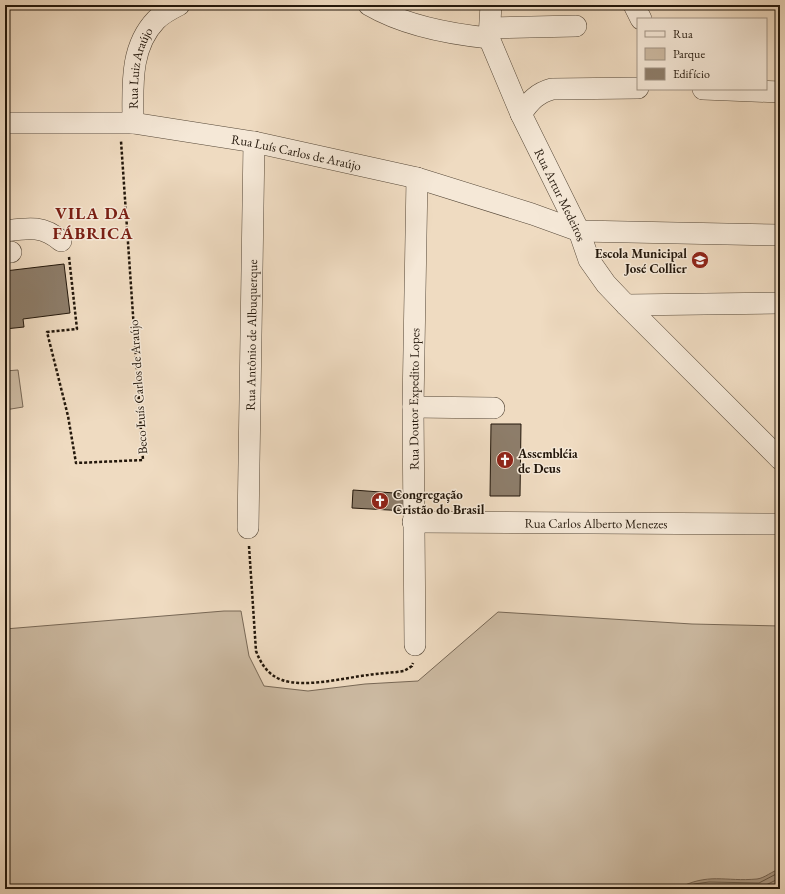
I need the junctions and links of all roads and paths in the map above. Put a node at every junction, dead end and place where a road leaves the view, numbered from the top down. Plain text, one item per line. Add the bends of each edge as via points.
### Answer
1 (179, 5) edge
2 (369, 5) edge
3 (491, 5) edge
4 (634, 5) edge
5 (640, 18) edge
6 (576, 26) dead end
7 (490, 33) junction
8 (637, 88) edge
9 (729, 90) edge
10 (780, 92) edge
11 (521, 114) junction
12 (5, 123) edge
13 (126, 123) junction
14 (254, 142) junction
15 (417, 178) junction
16 (5, 231) edge
17 (579, 232) junction
18 (780, 234) edge
19 (61, 241) joint
20 (780, 303) edge
21 (626, 305) junction
22 (413, 407) junction
23 (494, 408) dead end
24 (780, 460) edge
25 (413, 522) junction
26 (780, 524) edge
27 (248, 528) joint
28 (415, 645) joint

1 - 13 street, Rua Luiz Araújo via 157,19 139,46
2 - 7 street via 411,24 468,36
3 - 7 street
4 - 5 street
6 - 7 street
7 - 11 street, Rua Artur Medeiros
8 - 11 street via 542,91
9 - 10 street
11 - 17 street, Rua Artur Medeiros
12 - 13 street, Rua Luís Carlos de Araújo
13 - 14 street, Rua Luís Carlos de Araújo
13 - 19 path, Beco Luís Carlos de Araújo via 143,460 76,463 68,416 47,332 78,330 69,254
14 - 15 street, Rua Luís Carlos de Araújo
14 - 27 street, Rua Antônio de Albuquerque
15 - 17 street, Rua Luís Carlos de Araújo via 532,214
15 - 22 street, Rua Doutor Expedito Lopes
16 - 19 street via 29,228 50,232
17 - 18 street
17 - 21 street, Rua Artur Medeiros via 589,260 606,284
20 - 21 street
21 - 24 street, Rua Artur Medeiros
22 - 23 street
22 - 25 street, Rua Doutor Expedito Lopes
25 - 26 street, Rua Carlos Alberto Menezes
25 - 28 street, Rua Doutor Expedito Lopes
27 - 28 path via 256,651 261,664 271,674 282,680 302,683 404,670 412,666

